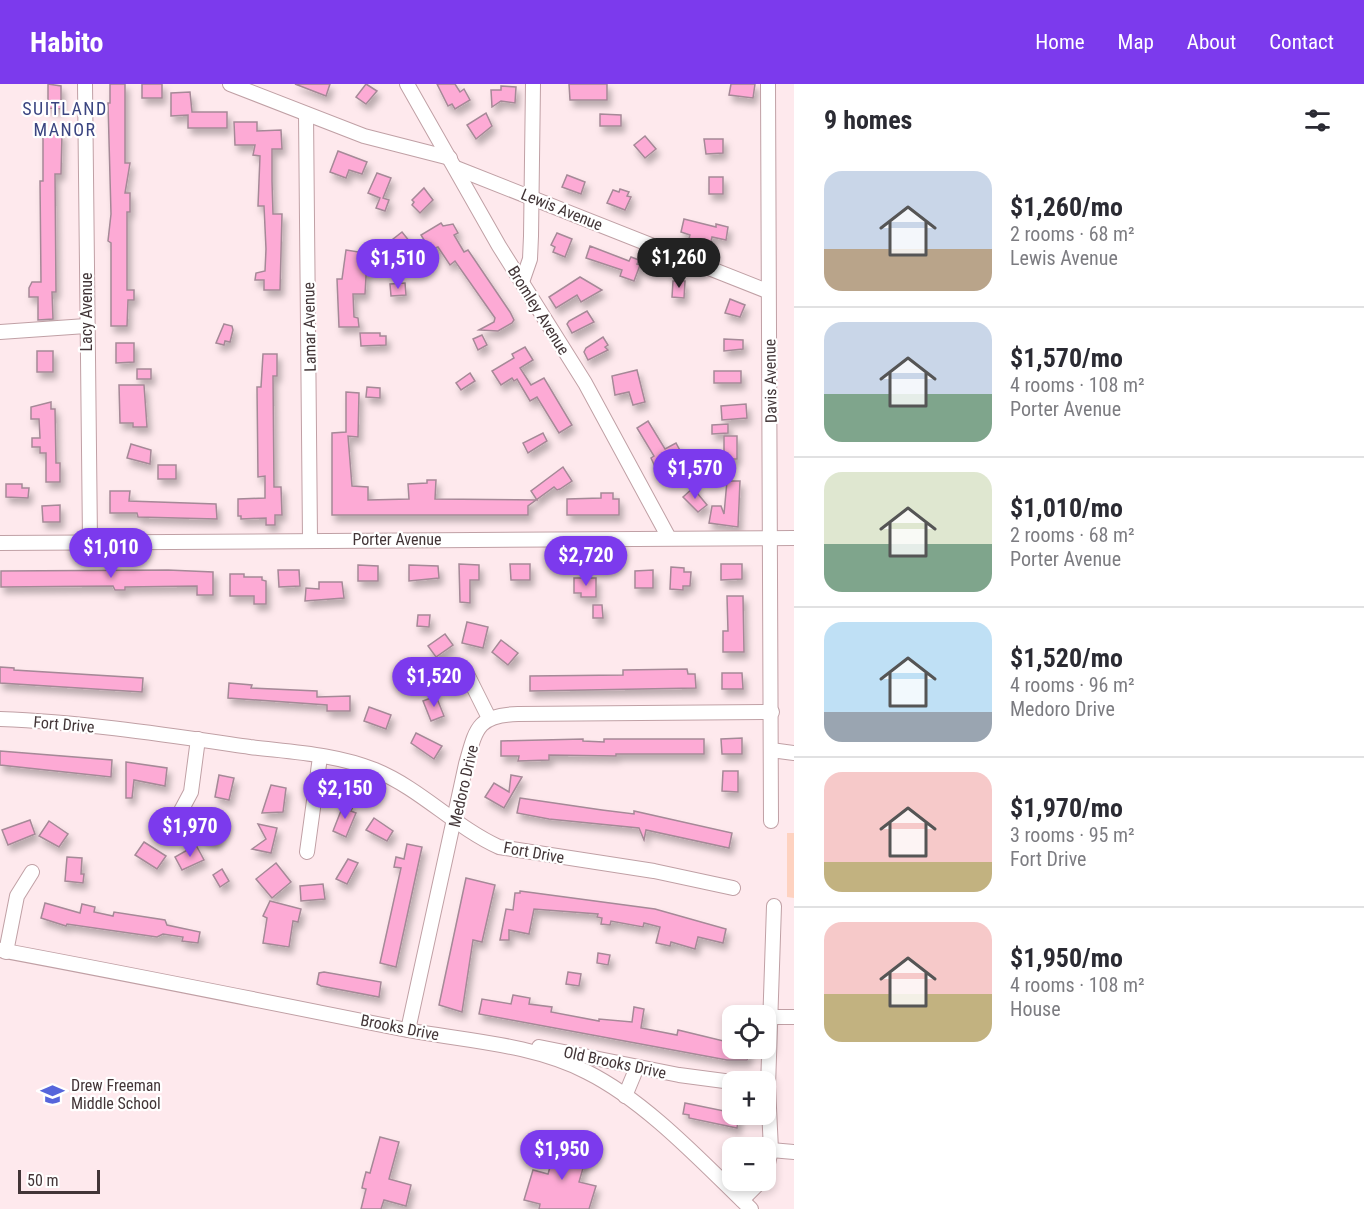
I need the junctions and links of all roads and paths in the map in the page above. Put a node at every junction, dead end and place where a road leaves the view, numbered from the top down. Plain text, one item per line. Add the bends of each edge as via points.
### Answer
1 (85, 84) edge
2 (230, 84) edge
3 (407, 84) edge
4 (533, 84) edge
5 (768, 84) edge
6 (306, 114) junction
7 (453, 163) junction
8 (532, 197) junction
9 (522, 282) junction
10 (767, 291) junction
11 (86, 326) junction
12 (0, 332) edge
13 (669, 538) junction
14 (772, 538) junction
15 (794, 538) edge
16 (310, 539) junction
17 (90, 541) junction
18 (0, 543) edge
19 (467, 674) dead end
20 (772, 712) junction
21 (489, 718) junction
22 (0, 719) edge
23 (198, 739) junction
24 (771, 750) junction
25 (794, 753) edge
26 (320, 757) junction
27 (454, 819) junction
28 (771, 821) dead end
29 (175, 822) dead end
30 (307, 852) dead end
31 (32, 872) dead end
32 (733, 888) dead end
33 (774, 906) dead end
34 (3, 951) edge
35 (770, 1005) edge
36 (776, 1017) edge
37 (794, 1017) edge
38 (408, 1030) junction
39 (498, 1045) junction
40 (637, 1067) junction
41 (722, 1080) edge
42 (625, 1096) junction
43 (776, 1150) edge
44 (794, 1152) edge
45 (755, 1191) edge
46 (746, 1205) edge

1 - 11 street, Lacy Avenue
2 - 6 street, Lewis Avenue
3 - 7 street, Bromley Avenue
4 - 8 street
5 - 10 street, Davis Avenue
6 - 7 street, Lewis Avenue
6 - 16 street, Lamar Avenue
7 - 8 street, Lewis Avenue
7 - 9 street, Bromley Avenue
8 - 9 street via 530,259
8 - 10 street, Lewis Avenue
9 - 13 street, Bromley Avenue via 611,429
10 - 14 street, Davis Avenue
11 - 12 street
11 - 17 street, Lacy Avenue
13 - 14 street, Porter Avenue
13 - 16 street, Porter Avenue
14 - 15 street, Porter Avenue
14 - 20 street, Davis Avenue
16 - 17 street, Porter Avenue
17 - 18 street, Porter Avenue
19 - 21 street
20 - 21 street via 518,714
20 - 24 street, Davis Avenue
21 - 27 street, Medoro Drive via 475,733
22 - 23 street, Fort Drive
23 - 26 street, Fort Drive
23 - 29 street via 191,792
24 - 25 street
24 - 28 street, Davis Avenue
26 - 27 street, Fort Drive via 355,763 386,775
26 - 30 street
27 - 32 street, Fort Drive via 490,842 512,850 654,871
27 - 38 street, Medoro Drive
31 - 34 street via 17,896
33 - 35 street
34 - 38 street, Brooks Drive
36 - 37 street
38 - 39 street, Brooks Drive
39 - 40 street, Old Brooks Drive via 562,1051
39 - 42 street, Brooks Drive via 575,1066
40 - 41 street, Old Brooks Drive
40 - 42 street
42 - 46 street, Brooks Drive
43 - 44 street
45 - 46 street

